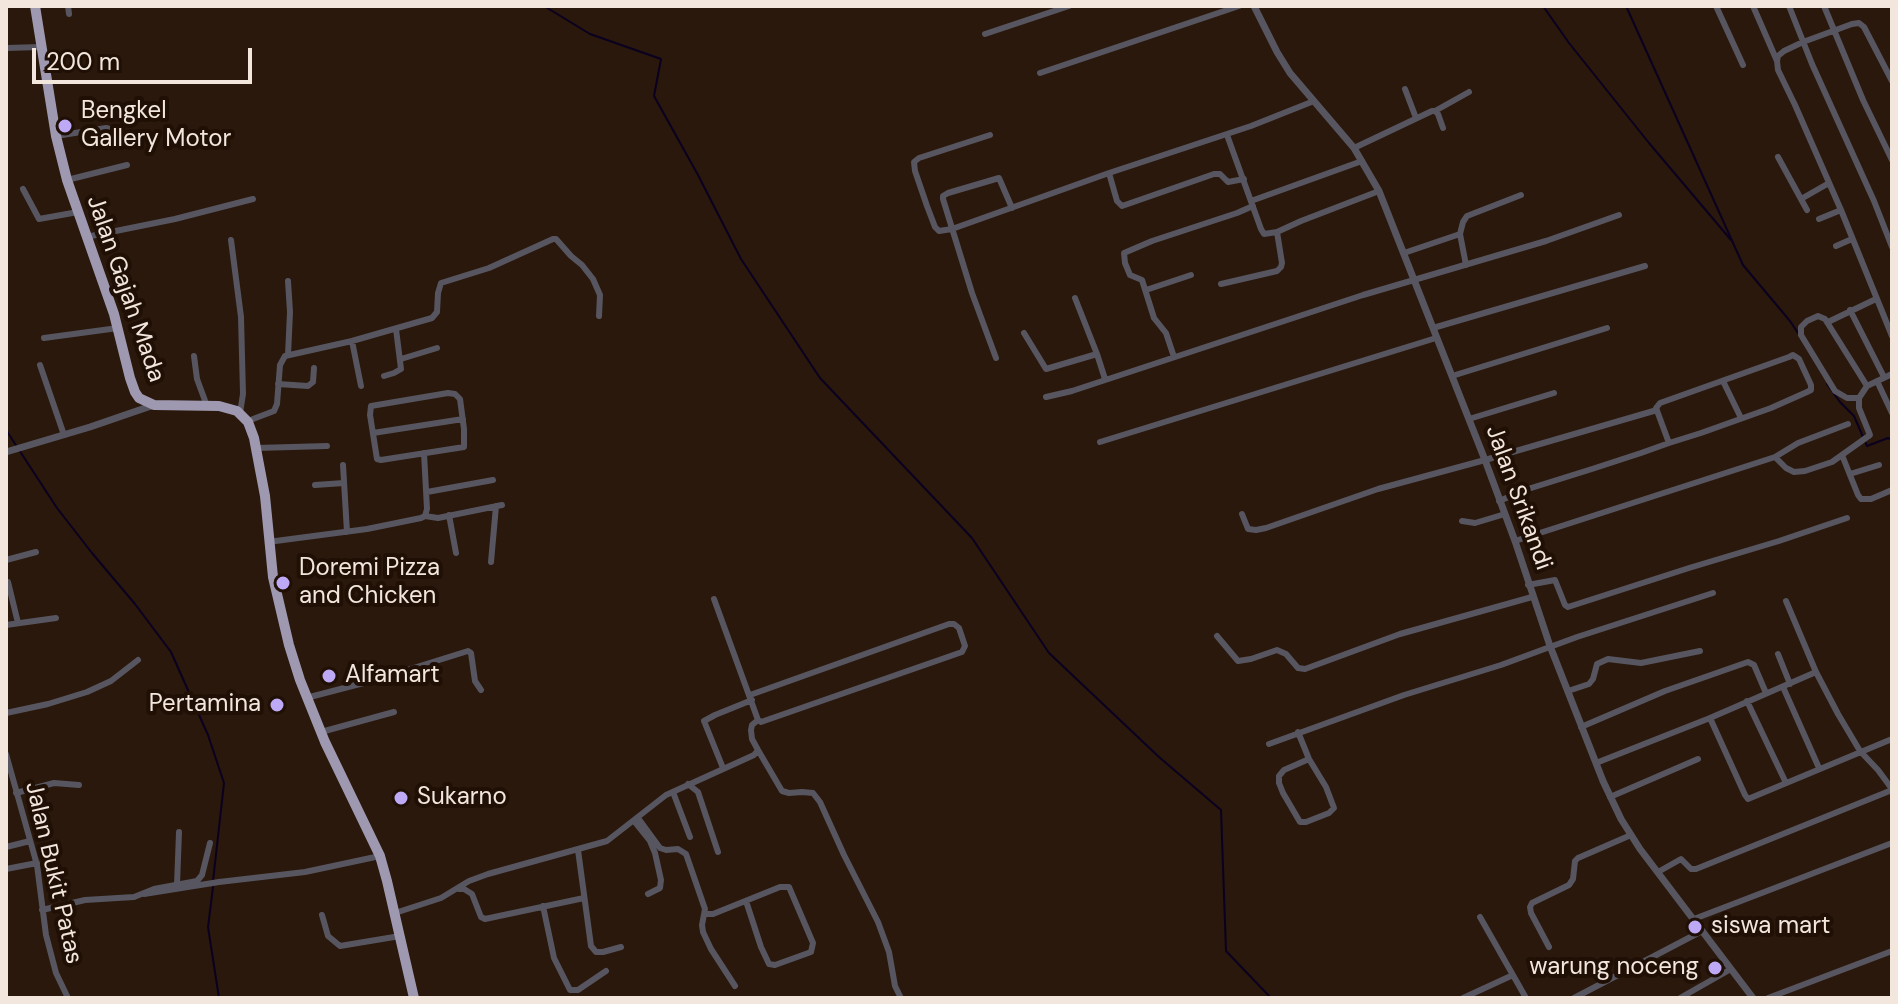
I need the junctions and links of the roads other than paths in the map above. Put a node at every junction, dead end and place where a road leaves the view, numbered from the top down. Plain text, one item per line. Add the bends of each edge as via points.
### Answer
1 (35, 6) edge
2 (1069, 6) edge
3 (1239, 6) edge
4 (1254, 6) edge
5 (1716, 6) edge
6 (1753, 6) edge
7 (1789, 6) edge
8 (1824, 6) edge
9 (1834, 31) junction
10 (985, 34) dead end
11 (1803, 42) junction
12 (41, 47) junction
13 (6, 48) edge
14 (1777, 61) junction
15 (1743, 65) dead end
16 (1040, 73) dead end
17 (1892, 81) edge
18 (1405, 89) dead end
19 (1469, 92) dead end
20 (1314, 101) junction
21 (1435, 111) junction
22 (1416, 118) junction
23 (1443, 128) dead end
24 (990, 135) dead end
25 (1227, 135) junction
26 (56, 136) junction
27 (115, 140) dead end
28 (1354, 148) junction
29 (1778, 157) dead end
30 (1892, 160) edge
31 (1362, 161) junction
32 (127, 165) dead end
33 (1109, 173) junction
34 (1244, 179) junction
35 (67, 180) junction
36 (1829, 183) junction
37 (23, 189) dead end
38 (1379, 191) junction
39 (1521, 195) dead end
40 (253, 199) dead end
41 (1801, 199) junction
42 (1252, 204) junction
43 (1012, 208) junction
44 (1807, 210) dead end
45 (1841, 210) junction
46 (78, 212) junction
47 (1619, 215) dead end
48 (1819, 219) dead end
49 (952, 229) junction
50 (1277, 232) junction
51 (1460, 234) junction
52 (86, 237) junction
53 (1852, 239) junction
54 (231, 240) dead end
55 (1836, 246) dead end
56 (1892, 247) edge
57 (1404, 253) junction
58 (1466, 265) junction
59 (1645, 266) dead end
60 (1191, 275) dead end
61 (1414, 279) junction
62 (288, 281) dead end
63 (1221, 284) dead end
64 (1146, 290) junction
65 (1075, 298) dead end
66 (1876, 299) junction
67 (1850, 310) junction
68 (599, 316) dead end
69 (1828, 322) junction
70 (118, 328) junction
71 (1433, 328) junction
72 (1607, 328) dead end
73 (396, 329) junction
74 (1024, 333) dead end
75 (1892, 336) edge
76 (44, 338) dead end
77 (1436, 338) junction
78 (352, 341) junction
79 (437, 348) dead end
80 (1097, 354) junction
81 (288, 355) junction
82 (194, 356) dead end
83 (1174, 357) junction
84 (996, 358) dead end
85 (401, 359) junction
86 (40, 365) dead end
87 (314, 368) dead end
88 (1892, 374) edge
89 (384, 376) dead end
90 (1452, 376) junction
91 (1884, 377) junction
92 (1105, 379) junction
93 (1723, 381) junction
94 (1877, 381) junction
95 (278, 384) junction
96 (361, 386) dead end
97 (1867, 386) junction
98 (135, 392) junction
99 (1554, 393) dead end
100 (1046, 397) dead end
101 (1859, 398) junction
102 (154, 405) junction
103 (207, 406) junction
104 (1657, 410) junction
105 (1892, 411) edge
106 (135, 412) junction
107 (240, 413) junction
108 (1741, 418) junction
109 (463, 419) junction
110 (1469, 419) junction
111 (248, 422) junction
112 (1848, 424) dead end
113 (373, 433) junction
114 (64, 435) junction
115 (1100, 442) dead end
116 (1669, 443) junction
117 (327, 446) dead end
118 (256, 448) junction
119 (8, 451) edge
120 (424, 453) junction
121 (1842, 455) junction
122 (1775, 457) junction
123 (1485, 460) junction
124 (343, 465) dead end
125 (1879, 465) dead end
126 (1850, 474) junction
127 (493, 480) dead end
128 (344, 483) junction
129 (315, 485) dead end
130 (1892, 490) edge
131 (427, 492) junction
132 (1499, 501) junction
133 (1242, 514) dead end
134 (1505, 514) junction
135 (449, 515) junction
136 (425, 516) junction
137 (1847, 518) dead end
138 (1462, 521) dead end
139 (347, 532) junction
140 (1515, 541) junction
141 (268, 542) junction
142 (36, 552) dead end
143 (456, 553) dead end
144 (6, 560) edge
145 (491, 562) dead end
146 (8, 582) dead end
147 (1528, 585) junction
148 (1713, 593) dead end
149 (1532, 597) junction
150 (714, 599) dead end
151 (1786, 601) dead end
152 (56, 618) dead end
153 (18, 623) junction
154 (6, 625) edge
155 (1217, 636) dead end
156 (1550, 646) junction
157 (1700, 651) dead end
158 (1778, 654) dead end
159 (138, 660) dead end
160 (1816, 672) junction
161 (1786, 685) junction
162 (481, 690) dead end
163 (1568, 691) junction
164 (1766, 693) junction
165 (306, 698) junction
166 (751, 698) junction
167 (1747, 701) junction
168 (394, 712) dead end
169 (6, 713) edge
170 (1710, 718) junction
171 (758, 720) junction
172 (1581, 727) junction
173 (321, 732) junction
174 (1298, 732) junction
175 (1892, 739) edge
176 (1269, 744) dead end
177 (758, 750) junction
178 (1860, 751) junction
179 (6, 754) edge
180 (1309, 759) junction
181 (1698, 759) dead end
182 (1596, 763) junction
183 (723, 768) junction
184 (1819, 768) junction
185 (1786, 783) junction
186 (688, 784) junction
187 (79, 785) dead end
188 (1892, 790) edge
189 (673, 792) junction
190 (16, 793) junction
191 (1610, 797) junction
192 (636, 820) junction
193 (179, 832) dead end
194 (1631, 835) junction
195 (690, 837) dead end
196 (30, 841) junction
197 (210, 843) dead end
198 (1892, 843) edge
199 (6, 847) edge
200 (578, 850) junction
201 (718, 852) dead end
202 (380, 856) junction
203 (37, 863) junction
204 (6, 869) edge
205 (1658, 872) junction
206 (177, 885) junction
207 (459, 889) junction
208 (144, 894) junction
209 (648, 894) dead end
210 (584, 898) junction
211 (746, 901) junction
212 (543, 906) junction
213 (42, 910) junction
214 (395, 913) junction
215 (705, 914) junction
216 (322, 915) dead end
217 (1480, 917) dead end
218 (1694, 919) junction
219 (1702, 931) junction
220 (400, 936) junction
221 (621, 947) dead end
222 (1549, 947) dead end
223 (1892, 951) edge
224 (1731, 969) junction
225 (606, 971) dead end
226 (1513, 975) junction
227 (735, 986) dead end
228 (68, 998) edge
229 (414, 998) edge
230 (901, 998) edge
231 (1463, 998) edge
232 (1526, 998) edge
233 (1574, 998) edge
234 (1680, 998) edge
235 (1753, 998) edge
236 (1768, 998) edge

1 - 12 highway, Jalan Gajah Mada
2 - 10 street
3 - 16 street
4 - 20 street, Jalan Srikandi via 1283,62
5 - 15 street
6 - 14 street
7 - 11 street
8 - 9 street
9 - 11 street
9 - 17 street via 1861,25
9 - 30 street
11 - 14 street
11 - 56 street
12 - 13 street
12 - 26 highway, Jalan Gajah Mada
14 - 36 street
18 - 22 street
19 - 21 street
20 - 25 street
20 - 28 street, Jalan Srikandi
21 - 22 street
21 - 23 street
22 - 28 street
24 - 49 street via 914,162 935,227
25 - 33 street
25 - 34 street
26 - 27 street via 106,128 113,130
26 - 35 highway, Jalan Gajah Mada
28 - 31 street, Jalan Srikandi
29 - 41 street
31 - 38 street, Jalan Srikandi
31 - 42 street
32 - 35 street
33 - 34 street via 1122,206 1214,174 1228,182
33 - 43 street
34 - 42 street
35 - 46 highway, Jalan Gajah Mada
36 - 41 street
36 - 45 street
37 - 46 street via 39,219
38 - 50 street
38 - 57 street, Jalan Srikandi
39 - 51 street via 1467,216
40 - 52 street
41 - 44 street
42 - 50 street via 1264,234
42 - 64 street via 1127,250 1130,275 1141,279
43 - 49 street
43 - 49 street via 999,178 948,193 943,199
45 - 48 street
45 - 53 street
46 - 52 highway, Jalan Gajah Mada
47 - 58 street
49 - 84 street
50 - 63 street via 1280,269
51 - 57 street
51 - 58 street
52 - 70 highway, Jalan Gajah Mada
53 - 55 street
53 - 66 street
54 - 107 street via 241,317
57 - 61 street, Jalan Srikandi
58 - 61 street
59 - 71 street
60 - 64 street
61 - 71 street, Jalan Srikandi
61 - 83 street
62 - 81 street
64 - 83 street
65 - 80 street
66 - 67 street
66 - 75 street
67 - 69 street
67 - 91 street
68 - 73 street via 600,295 593,279 553,239 441,283 436,315
69 - 97 street
69 - 101 street via 1812,318 1801,327 1801,335 1835,391
70 - 76 street
70 - 98 highway, Jalan Gajah Mada
71 - 77 street, Jalan Srikandi
72 - 90 street
73 - 78 street
73 - 85 street
74 - 80 street via 1046,369
77 - 90 street, Jalan Srikandi
77 - 115 street
78 - 81 street
78 - 96 street
79 - 85 street
80 - 92 street
81 - 95 street via 281,361
82 - 103 street
83 - 92 street
85 - 89 street via 401,369
86 - 114 street
87 - 95 street via 308,386
88 - 91 street
90 - 110 street, Jalan Srikandi
91 - 94 street
92 - 100 street
93 - 104 street via 1660,403
93 - 108 street
93 - 108 street via 1793,355 1799,359 1811,390
94 - 97 street
94 - 105 street
95 - 111 street via 274,411
97 - 101 street
98 - 102 highway, Jalan Gajah Mada
98 - 106 street
99 - 110 street
101 - 121 street via 1870,435
102 - 103 highway, Jalan Gajah Mada
102 - 106 street
103 - 107 highway, Jalan Gajah Mada
104 - 116 street
104 - 123 street
106 - 114 street
107 - 111 highway
108 - 116 street
109 - 113 street
109 - 113 street via 455,394 409,399 371,406
109 - 120 street via 464,447
110 - 123 street, Jalan Srikandi
111 - 118 highway
112 - 122 street
113 - 120 street via 377,459
114 - 119 street
116 - 132 street
117 - 118 street
118 - 141 highway
120 - 131 street
121 - 122 street via 1799,472 1791,472
121 - 126 street
122 - 140 street
123 - 132 street, Jalan Srikandi
123 - 133 street via 1378,489 1266,528 1248,529
124 - 128 street
125 - 126 street
126 - 130 street via 1861,499
127 - 131 street
128 - 129 street
128 - 139 street
131 - 136 street
132 - 134 street, Jalan Srikandi
134 - 138 street via 1475,523
134 - 140 street, Jalan Srikandi
135 - 136 street
135 - 143 street
135 - 145 street via 499,506
136 - 139 street
137 - 147 street via 1568,607 1555,580
139 - 141 street
140 - 147 street, Jalan Srikandi
141 - 165 highway via 278,603
142 - 144 street
146 - 153 street
147 - 149 street, Jalan Srikandi
148 - 156 street
149 - 155 street via 1400,634 1305,669 1277,650 1238,661
149 - 156 street, Jalan Srikandi
150 - 166 street
151 - 160 street
152 - 153 street
153 - 154 street
156 - 163 street, Jalan Srikandi
156 - 174 street
157 - 163 street via 1641,663 1608,659 1597,664 1589,684
158 - 161 street
159 - 169 street via 87,692
160 - 161 street
160 - 178 street
161 - 164 street
161 - 184 street
162 - 165 street via 468,651
163 - 172 street, Jalan Srikandi
164 - 167 street
164 - 172 street via 1748,662
165 - 173 highway
166 - 171 street
166 - 171 street via 944,626 954,624 961,632 962,652
166 - 183 street via 704,721
167 - 170 street
167 - 185 street
168 - 173 street
170 - 182 street
170 - 185 street via 1746,797
171 - 177 street via 751,730
172 - 182 street, Jalan Srikandi
173 - 202 highway
174 - 176 street
174 - 180 street
175 - 178 street
177 - 183 street
177 - 230 street via 782,791 813,793 820,802 878,922
178 - 184 street
178 - 188 street
179 - 190 street, Jalan Bukit Patas
180 - 180 street via 1334,808 1300,822 1279,776
181 - 191 street
182 - 191 street, Jalan Srikandi
183 - 186 street
184 - 185 street
186 - 189 street
186 - 201 street via 698,792
187 - 190 street via 54,783
188 - 205 street via 1694,869 1681,859
189 - 192 street
189 - 195 street
190 - 196 street, Jalan Bukit Patas
191 - 194 street, Jalan Srikandi
192 - 200 street via 607,841
192 - 209 street via 650,841 661,880 660,888
192 - 215 street via 660,848 686,854
193 - 206 street
194 - 205 street, Jalan Srikandi
194 - 222 street via 1578,858 1569,885 1532,903 1531,913
196 - 199 street
196 - 203 street, Jalan Bukit Patas
197 - 206 street via 200,879
198 - 218 street
200 - 207 street via 488,874
200 - 210 street
202 - 208 street
202 - 214 highway
203 - 204 street
203 - 213 street, Jalan Bukit Patas
205 - 218 street, Jalan Srikandi
206 - 208 street
207 - 212 street via 472,894 485,919
207 - 214 street
208 - 213 street
210 - 212 street
210 - 221 street via 593,949
211 - 211 street via 769,964 811,952 813,943 789,887
211 - 215 street
212 - 225 street via 554,958 570,990
213 - 228 street, Jalan Bukit Patas via 56,973
214 - 220 highway
215 - 227 street via 703,932
216 - 220 street via 328,936 340,946
217 - 226 street
218 - 219 street, Jalan Srikandi
219 - 224 street, Jalan Srikandi
219 - 233 street
220 - 229 highway
223 - 236 street
224 - 234 street
224 - 235 street, Jalan Srikandi
226 - 231 street
226 - 232 street

